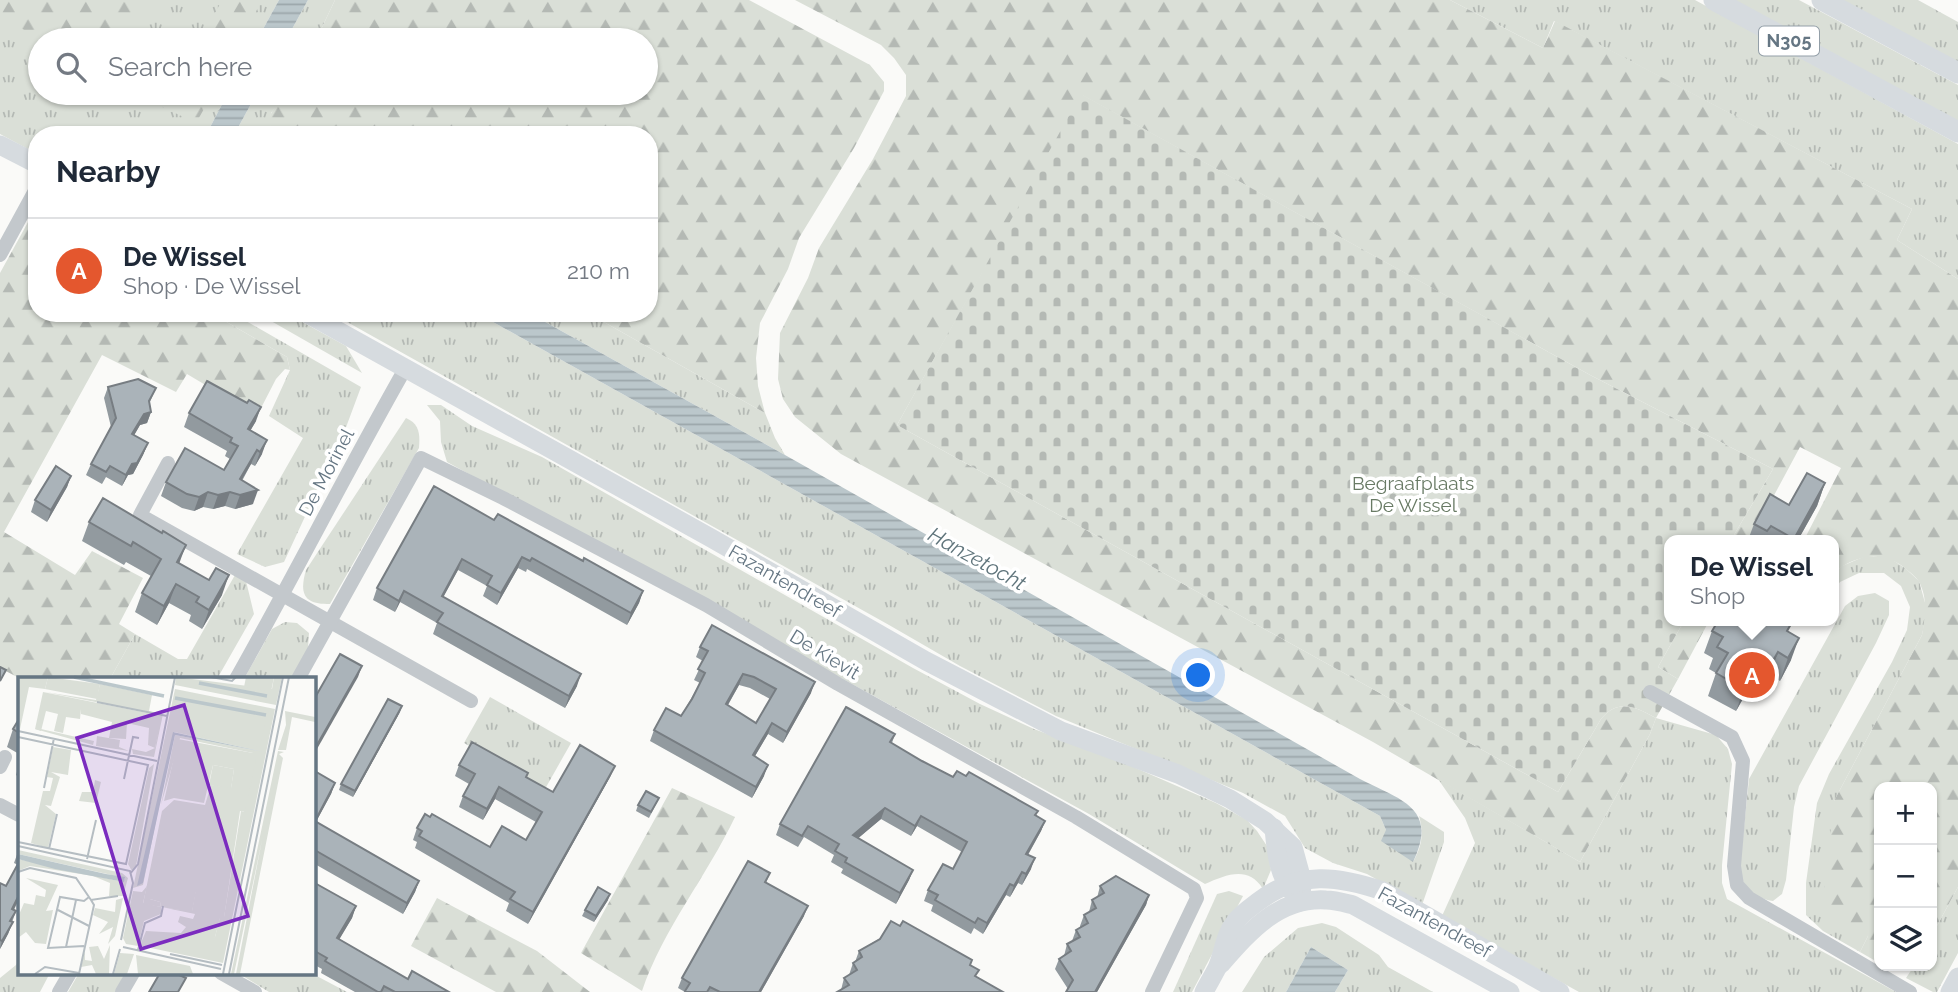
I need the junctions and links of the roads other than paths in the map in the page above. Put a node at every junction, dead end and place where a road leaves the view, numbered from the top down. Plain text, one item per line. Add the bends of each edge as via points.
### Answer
1 (1714, 0) edge
2 (1822, 0) edge
3 (1958, 73) edge
4 (1958, 132) edge
5 (0, 145) edge
6 (28, 159) edge
7 (28, 204) edge
8 (0, 255) edge
9 (322, 322) edge
10 (405, 369) junction
11 (167, 463) dead end
12 (284, 595) junction
13 (330, 621) junction
14 (237, 677) edge
15 (299, 677) edge
16 (1650, 692) dead end
17 (471, 701) dead end
18 (0, 805) edge
19 (18, 814) edge
20 (1294, 882) junction
21 (1301, 902) junction
22 (1218, 967) junction
23 (69, 974) edge
24 (132, 974) edge
25 (223, 974) edge
26 (1958, 977) edge
27 (59, 992) edge
28 (122, 992) edge
29 (255, 992) edge
30 (1152, 992) edge
31 (1204, 992) edge
32 (1510, 992) edge
33 (1560, 992) edge
34 (1910, 992) edge
35 (1950, 992) edge

1 - 4 main road, N305
2 - 3 main road, N305
5 - 6 street
7 - 8 street
9 - 10 street, Fazantendreef
10 - 12 street, De Morinel
10 - 20 street, Fazantendreef via 926,661 1061,731 1178,774 1230,799 1274,828 1276,853
11 - 12 street via 139,515
12 - 13 street
12 - 14 street, De Morinel
13 - 15 street
13 - 17 street
13 - 30 street, De Kievit via 421,458 706,605 1194,889 1197,898
16 - 34 street via 1732,737 1744,761 1734,866 1737,885 1749,898
18 - 19 street
20 - 21 street, Fazantendreef
20 - 22 street via 1273,891 1234,923
20 - 33 street, Fazantendreef via 1353,881 1383,891
21 - 22 street via 1256,925
21 - 32 street, Fazantendreef via 1353,905
22 - 31 street
23 - 27 street
24 - 28 street
25 - 29 street
26 - 35 street

